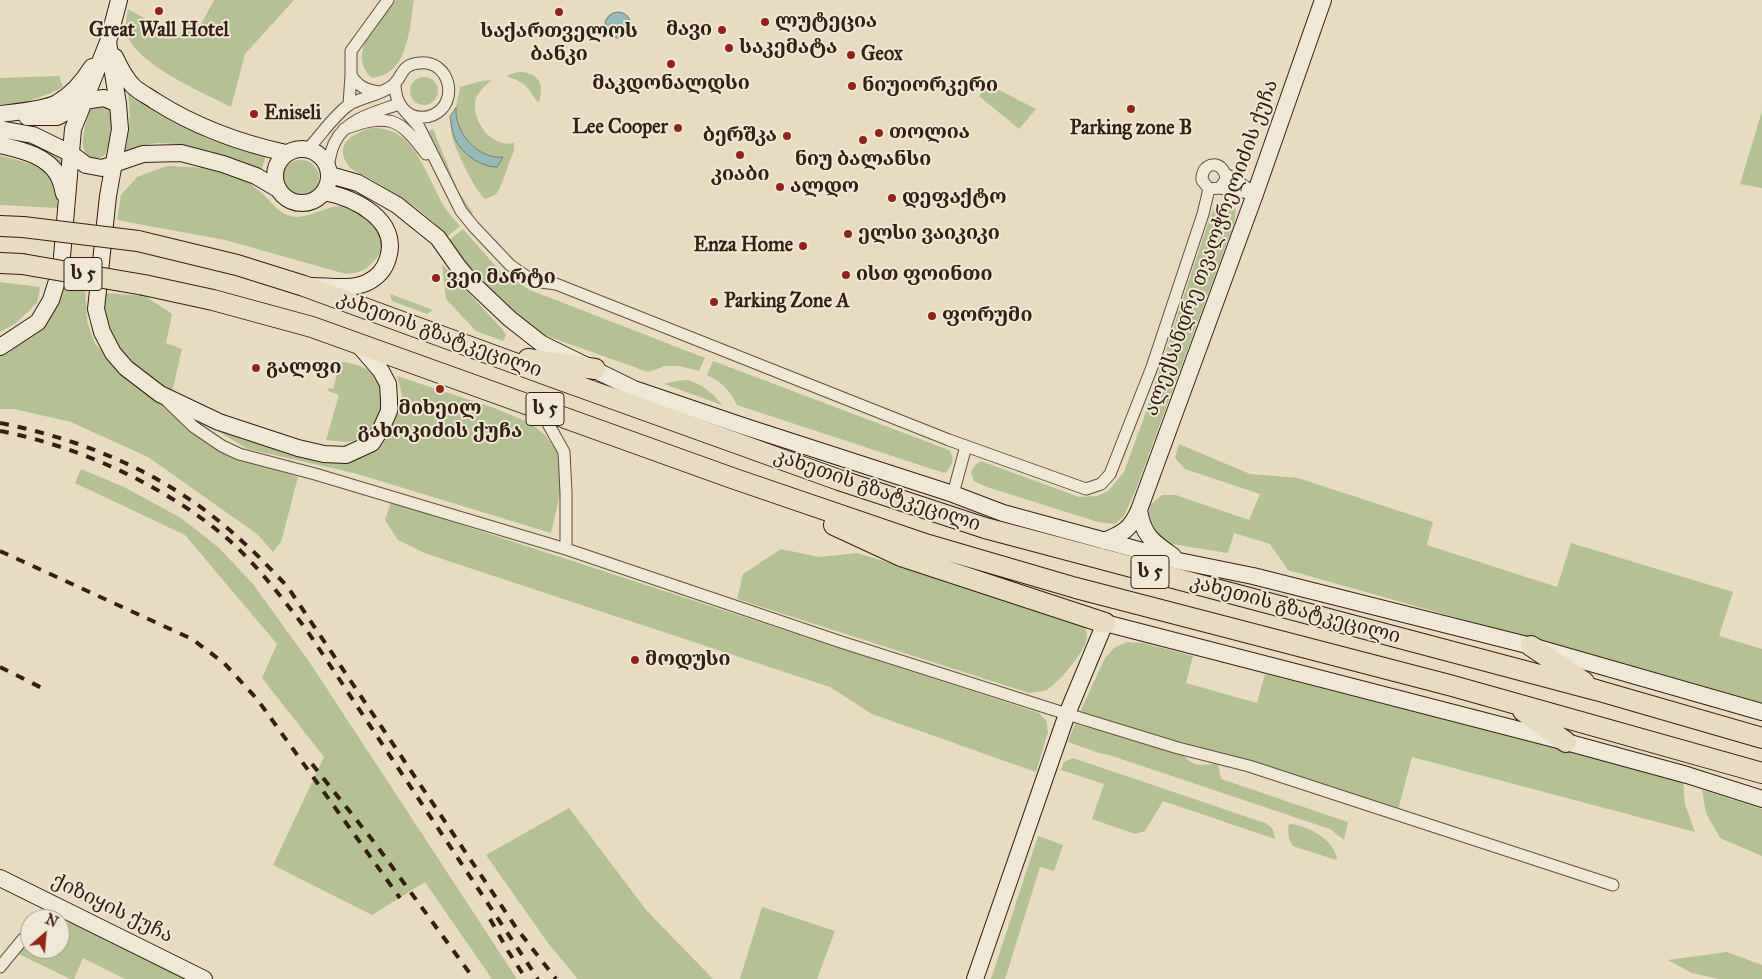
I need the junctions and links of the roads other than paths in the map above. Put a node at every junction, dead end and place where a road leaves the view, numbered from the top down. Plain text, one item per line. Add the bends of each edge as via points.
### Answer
1 (119, 0) edge
2 (388, 0) edge
3 (1323, 0) edge
4 (108, 42) junction
5 (351, 76) junction
6 (395, 83) junction
7 (379, 92) junction
8 (84, 101) junction
9 (118, 104) junction
10 (350, 105) junction
11 (402, 107) junction
12 (0, 114) edge
13 (0, 129) edge
14 (344, 129) junction
15 (0, 145) edge
16 (308, 148) junction
17 (70, 153) junction
18 (286, 153) junction
19 (113, 164) junction
20 (329, 170) junction
21 (1226, 174) junction
22 (442, 175) junction
23 (1215, 188) junction
24 (278, 189) junction
25 (324, 192) junction
26 (1255, 194) junction
27 (66, 201) junction
28 (0, 226) edge
29 (0, 263) edge
30 (304, 286) junction
31 (357, 343) junction
32 (0, 347) edge
33 (486, 352) junction
34 (595, 370) junction
35 (160, 394) junction
36 (525, 402) junction
37 (966, 446) junction
38 (732, 478) junction
39 (953, 494) junction
40 (1139, 510) junction
41 (1104, 541) junction
42 (566, 549) junction
43 (1179, 561) junction
44 (1105, 623) junction
45 (1531, 646) junction
46 (1596, 690) junction
47 (1514, 704) junction
48 (1762, 712) edge
49 (1067, 714) junction
50 (1762, 738) edge
51 (1566, 742) junction
52 (1762, 773) edge
53 (1762, 799) edge
54 (0, 878) edge
55 (1613, 885) dead end
56 (50, 909) edge
57 (70, 919) edge
58 (20, 942) edge
59 (0, 967) edge
60 (204, 979) edge
61 (974, 979) edge

1 - 4 street
2 - 5 street via 351,51
3 - 26 street, ალექსანდრე თვალჭრელიძის ქუჩა
4 - 8 street
4 - 9 street
4 - 12 street via 85,78 56,103
4 - 18 street via 124,76 134,88 214,132
5 - 7 street via 364,88
5 - 10 street
6 - 7 street
6 - 11 street via 395,95
6 - 11 street via 402,71 419,63 434,65 446,77 450,94 437,113 421,117
7 - 10 street
8 - 9 street via 104,98
8 - 12 street via 57,116 36,118
8 - 17 street via 73,129
9 - 19 street via 120,129
10 - 16 street
11 - 14 street via 357,120
11 - 22 street via 419,127
13 - 17 street via 33,135
14 - 20 street via 334,142
14 - 22 street via 365,122 387,120 398,123 413,136
15 - 27 street via 22,150 51,166 59,176
16 - 18 street
16 - 20 street via 323,158
17 - 19 street via 86,165 102,168
17 - 27 street
18 - 24 street via 275,172
19 - 24 street via 143,154 181,153 256,176
19 - 35 street via 96,309 112,353
20 - 25 street
20 - 34 street via 397,205 438,238 472,283 528,334
21 - 23 street via 1225,182
21 - 23 street via 1215,165 1204,169 1202,180
21 - 26 street
22 - 37 street via 461,211 474,227 510,265 533,281 556,284
23 - 26 street
23 - 37 street via 1203,214 1152,367 1110,474 1101,484 1086,489
24 - 25 street via 284,196 300,203 318,198
25 - 30 street via 352,200 376,217 388,232 391,246 384,269 366,283
26 - 40 street, ალექსანდრე თვალჭრელიძის ქუჩა
27 - 32 street via 62,268 52,300 38,322
28 - 30 highway, კახეთის გზატკეცილი / ს 5, bridge via 138,241 237,265
29 - 31 highway, კახეთის გზატკეცილი / ს 5, bridge via 144,285 268,314
30 - 33 highway, კახეთის გზატკეცილი / ს 5
31 - 35 street via 388,384 389,411 372,442 346,455 324,454 270,439 219,422
31 - 36 highway, კახეთის გზატკეცილი / ს 5
33 - 34 highway
33 - 46 highway, კახეთის გზატკეცილი / ს 5 via 839,480 968,522
34 - 39 street via 634,388 743,426
35 - 42 street via 194,427 239,454
36 - 38 highway, კახეთის გზატკეცილი / ს 5
36 - 42 street via 546,420 564,452
37 - 39 street
38 - 44 highway via 901,556
38 - 47 highway, კახეთის გზატკეცილი / ს 5 via 922,543 1076,588
39 - 41 street via 1003,513
40 - 41 street, ალექსანდრე თვალჭრელიძის ქუჩა via 1134,523 1121,534
40 - 43 street via 1142,526 1150,539
41 - 43 street
42 - 49 street
43 - 45 street via 1253,576
44 - 49 street
44 - 51 street
45 - 46 highway
45 - 48 street
46 - 50 highway, კახეთის გზატკეცილი / ს 5
47 - 51 highway
47 - 52 highway, კახეთის გზატკეცილი / ს 5
49 - 55 street via 1248,766
49 - 61 street
51 - 53 street
54 - 56 street, ქიზიყის ქუჩა
57 - 60 street, ქიზიყის ქუჩა
58 - 59 street

